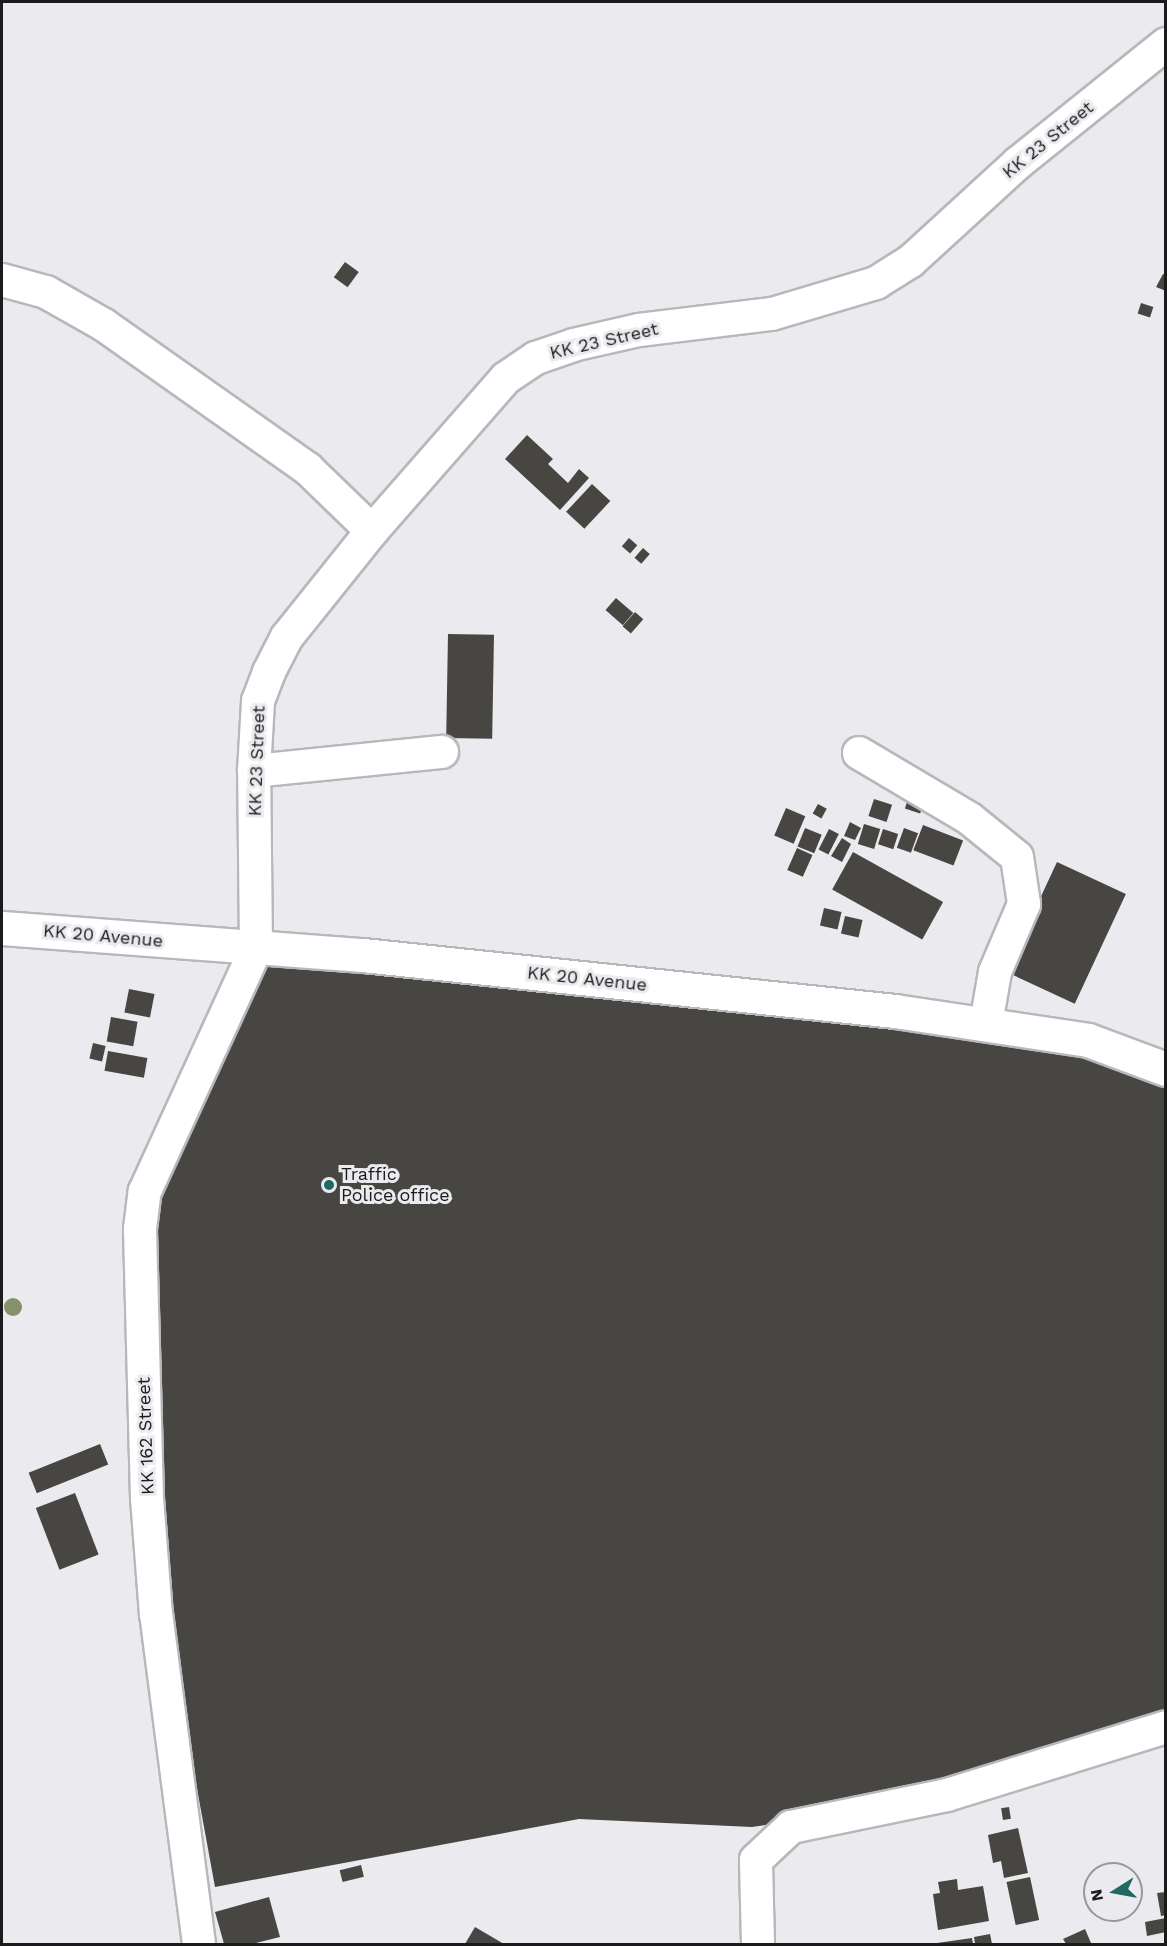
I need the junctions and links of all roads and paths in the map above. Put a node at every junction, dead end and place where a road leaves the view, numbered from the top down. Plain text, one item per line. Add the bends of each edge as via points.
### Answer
1 (1166, 44) edge
2 (2, 280) edge
3 (372, 531) junction
4 (442, 752) dead end
5 (860, 753) dead end
6 (254, 771) junction
7 (2, 928) edge
8 (256, 949) junction
9 (986, 1024) junction
10 (1166, 1069) edge
11 (1166, 1727) edge
12 (199, 1944) edge
13 (758, 1944) edge

1 - 3 street, KK 23 Street via 1018,163 911,261 876,283 771,314 639,330 536,358 506,378
2 - 3 street via 46,292 104,325 308,469
3 - 6 street, KK 23 Street via 287,638 269,672 258,701
4 - 6 street
5 - 9 street via 970,819 1017,857 1024,904 995,972
6 - 8 street, KK 23 Street
7 - 8 main road, KK 20 Avenue
8 - 9 main road, KK 20 Avenue via 375,957 896,1011
8 - 12 street, KK 162 Street via 145,1191 140,1229 147,1498 156,1616
9 - 10 main road, KK 20 Avenue via 1088,1040
11 - 13 street via 947,1795 791,1827 756,1860

